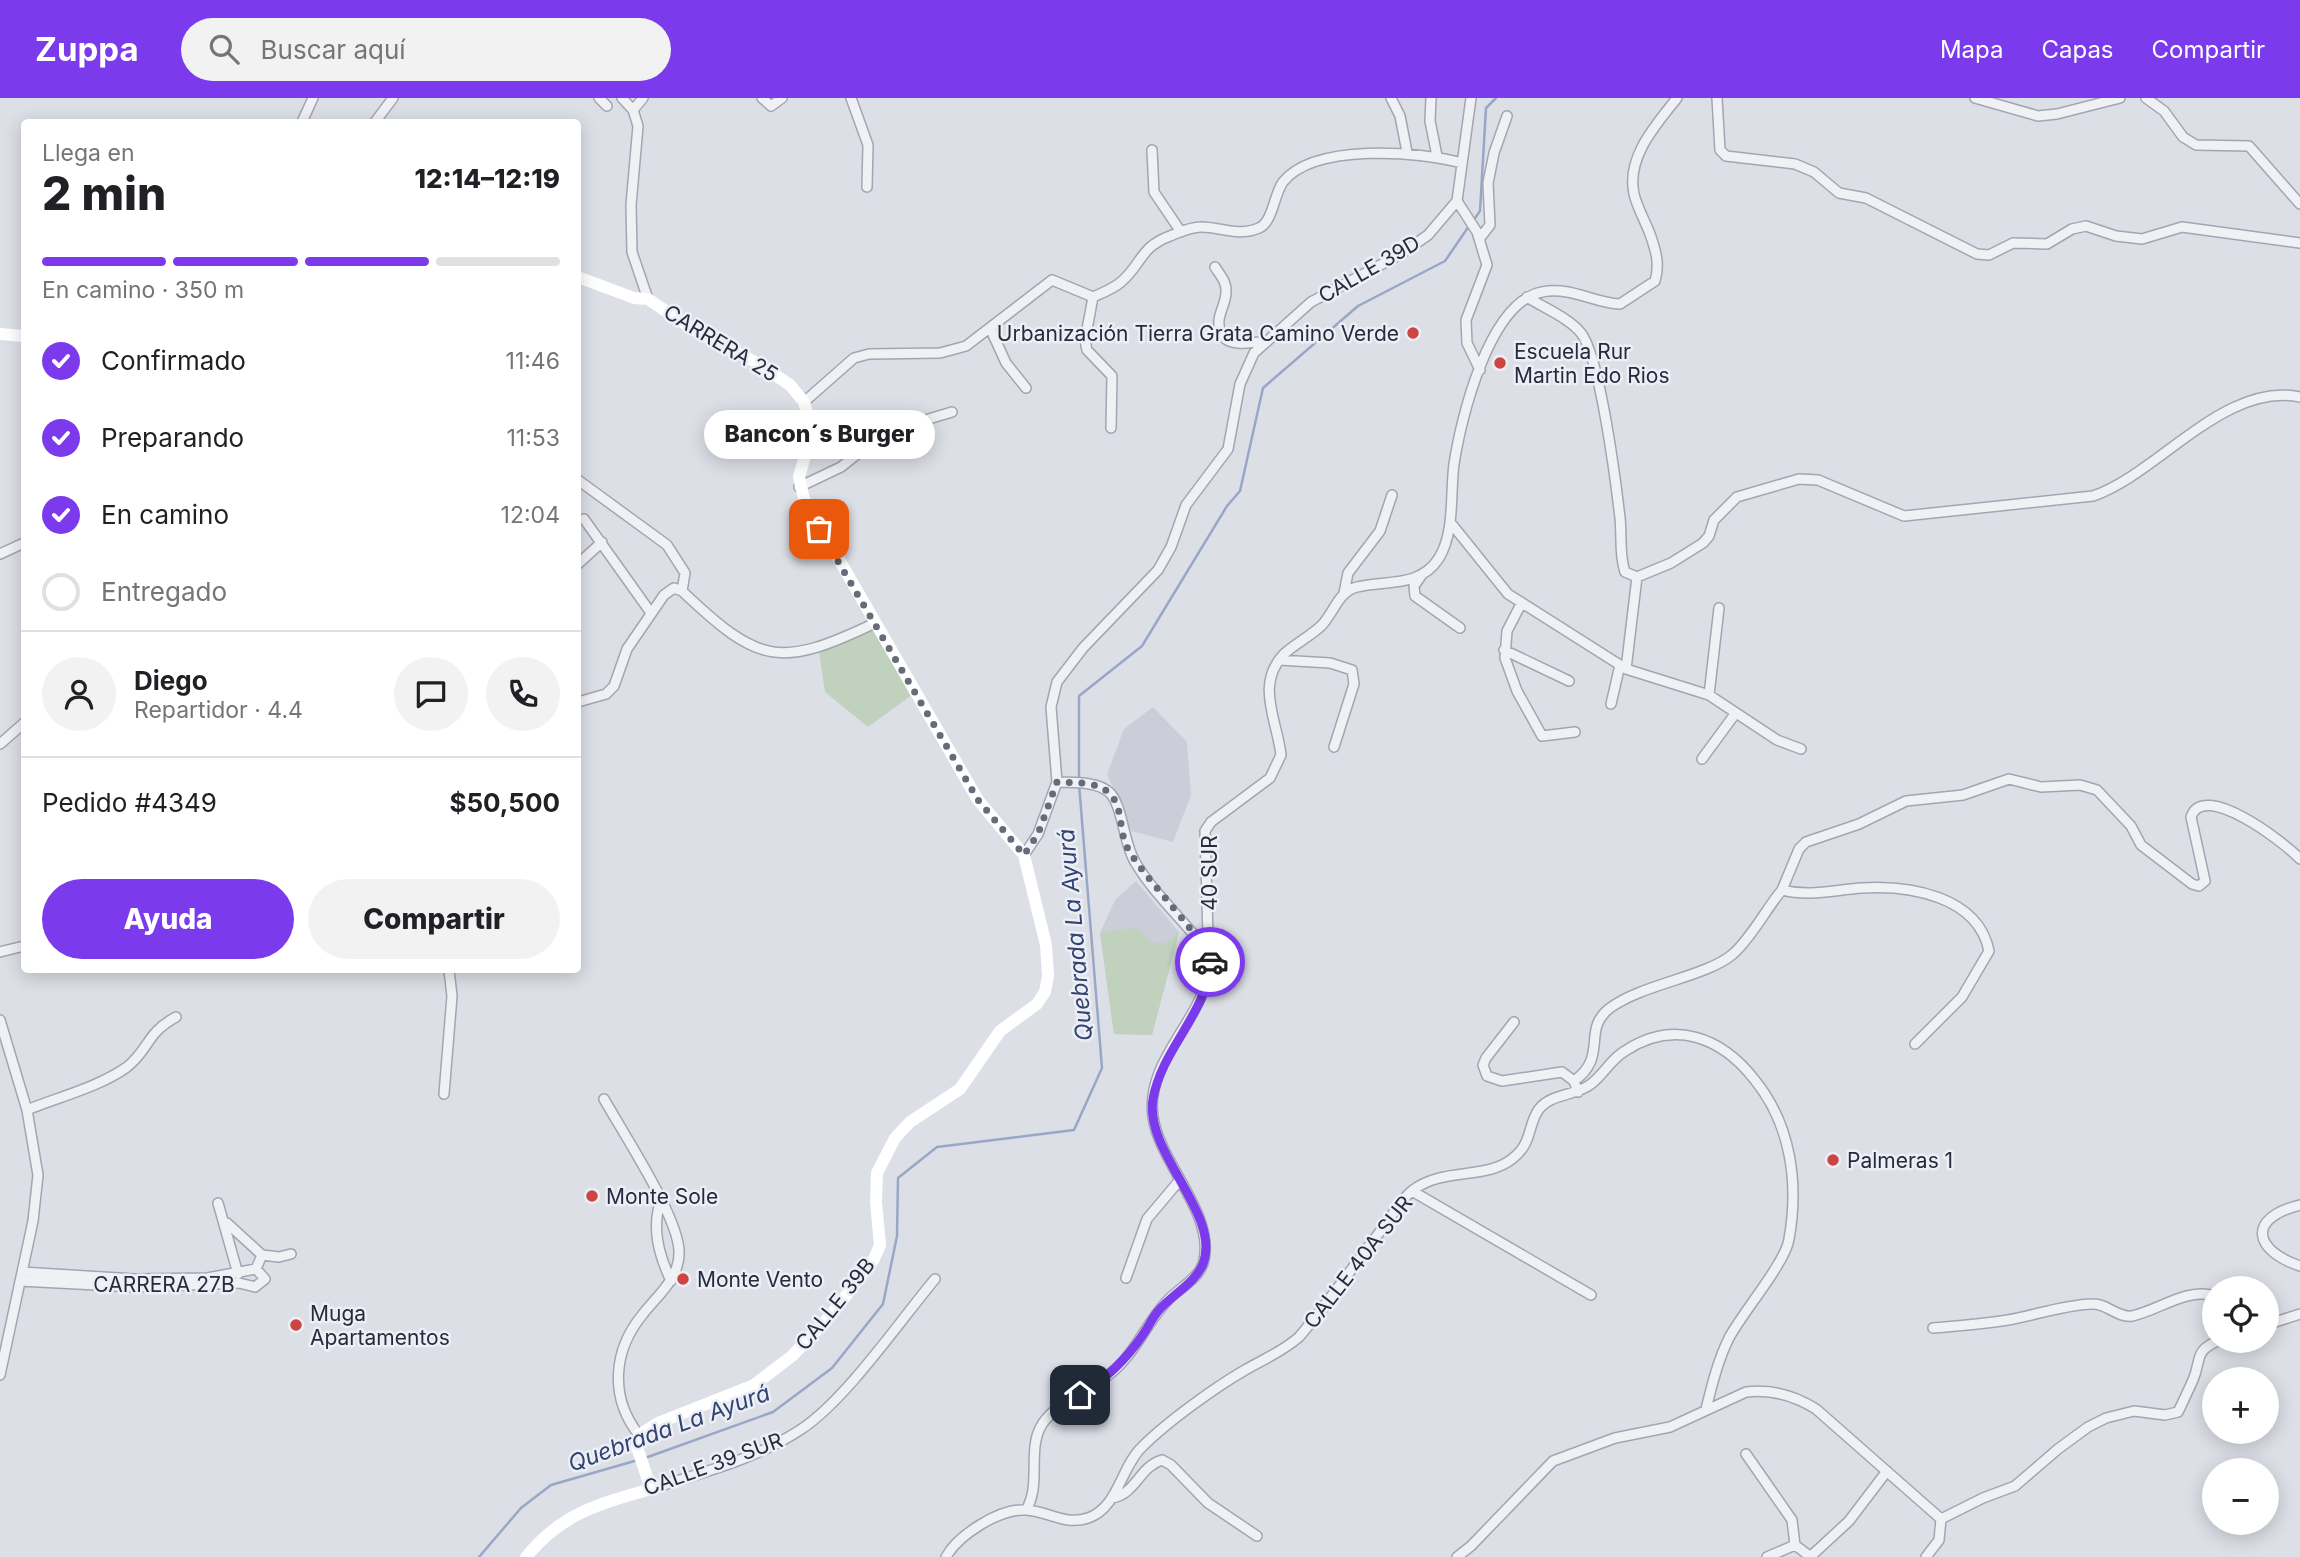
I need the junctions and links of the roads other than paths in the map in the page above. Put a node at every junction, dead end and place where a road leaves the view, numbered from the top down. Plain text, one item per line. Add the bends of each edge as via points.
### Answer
1 (313, 98) edge
2 (393, 98) edge
3 (599, 98) edge
4 (622, 98) edge
5 (643, 98) edge
6 (762, 98) edge
7 (782, 98) edge
8 (851, 98) edge
9 (1391, 98) edge
10 (1431, 98) edge
11 (1471, 98) edge
12 (1677, 98) edge
13 (1717, 98) edge
14 (1975, 98) edge
15 (2120, 98) edge
16 (2146, 98) edge
17 (607, 106) dead end
18 (634, 110) junction
19 (1507, 116) dead end
20 (303, 119) edge
21 (377, 119) edge
22 (1152, 150) dead end
23 (1407, 152) junction
24 (1437, 156) junction
25 (1462, 163) junction
26 (867, 187) dead end
27 (1457, 201) junction
28 (2300, 204) edge
29 (1181, 232) junction
30 (1478, 235) junction
31 (2300, 243) edge
32 (1215, 267) dead end
33 (581, 278) edge
34 (1093, 297) junction
35 (1527, 297) junction
36 (648, 299) junction
37 (990, 328) junction
38 (0, 334) edge
39 (21, 336) edge
40 (1265, 341) junction
41 (1479, 370) junction
42 (1026, 388) dead end
43 (2300, 397) edge
44 (804, 402) junction
45 (952, 412) dead end
46 (1111, 428) dead end
47 (581, 482) edge
48 (799, 487) junction
49 (1392, 495) dead end
50 (584, 519) dead end
51 (1450, 522) junction
52 (602, 542) junction
53 (21, 544) edge
54 (0, 554) edge
55 (581, 561) edge
56 (1422, 575) junction
57 (1637, 577) junction
58 (682, 591) junction
59 (1344, 593) junction
60 (1521, 604) junction
61 (1719, 608) dead end
62 (651, 613) junction
63 (875, 622) junction
64 (1460, 628) dead end
65 (1504, 650) junction
66 (1279, 660) junction
67 (1623, 667) junction
68 (1569, 681) dead end
69 (1709, 695) junction
70 (581, 701) edge
71 (1611, 704) dead end
72 (1735, 714) junction
73 (21, 726) edge
74 (1575, 732) dead end
75 (0, 744) edge
76 (1334, 747) dead end
77 (1801, 749) dead end
78 (1702, 759) dead end
79 (1057, 782) junction
80 (1024, 855) junction
81 (2300, 859) edge
82 (1782, 890) junction
83 (21, 947) edge
84 (0, 952) edge
85 (1210, 955) junction
86 (449, 973) edge
87 (176, 1017) dead end
88 (0, 1020) edge
89 (1514, 1022) dead end
90 (1915, 1044) dead end
91 (1574, 1081) junction
92 (1578, 1092) junction
93 (444, 1094) dead end
94 (604, 1099) dead end
95 (27, 1110) junction
96 (1179, 1181) junction
97 (1412, 1191) junction
98 (660, 1200) junction
99 (218, 1203) dead end
100 (2300, 1205) edge
101 (225, 1221) junction
102 (290, 1254) dead end
103 (262, 1255) junction
104 (2300, 1266) edge
105 (256, 1269) junction
106 (238, 1271) junction
107 (21, 1276) junction
108 (1126, 1278) dead end
109 (935, 1279) dead end
110 (671, 1281) junction
111 (135, 1283) junction
112 (239, 1283) junction
113 (2202, 1295) edge
114 (1591, 1296) dead end
115 (2300, 1314) edge
116 (2279, 1321) edge
117 (1933, 1328) dead end
118 (2202, 1351) edge
119 (0, 1376) edge
120 (1706, 1409) junction
121 (638, 1441) junction
122 (1746, 1454) dead end
123 (1887, 1471) junction
124 (651, 1489) junction
125 (1112, 1498) junction
126 (1026, 1510) junction
127 (1941, 1519) junction
128 (1257, 1536) dead end
129 (1795, 1545) junction
130 (526, 1557) edge
131 (946, 1557) edge
132 (1457, 1557) edge
133 (1767, 1557) edge
134 (1810, 1557) edge
135 (1926, 1557) edge

1 - 20 street
2 - 21 street
3 - 17 street
4 - 18 street
5 - 18 street
6 - 7 street via 771,106
8 - 26 street via 868,145
9 - 23 street via 1400,116
10 - 24 street
11 - 25 street
12 - 35 street via 1648,136 1633,175 1634,194 1656,252 1656,281 1620,304 1553,290
13 - 31 street via 1720,150 1726,156 1795,164 1814,172 1839,193 1866,198 1977,254 1989,255 2013,243 2047,244 2071,229 2086,226 2141,239 2182,227
14 - 15 street via 2038,116
16 - 28 street via 2196,145 2249,146
18 - 36 street via 638,126 632,251
19 - 30 street via 1488,183 1490,225
22 - 29 street via 1154,192
23 - 24 street
23 - 29 street via 1337,158 1303,167 1282,184 1267,221 1258,228 1233,233 1205,227
24 - 25 street
25 - 27 street
27 - 30 street
27 - 40 street, CALLE 39D via 1428,235 1401,254 1334,287
29 - 34 street via 1150,245 1122,281
30 - 41 street via 1487,265 1465,320 1467,343
32 - 40 street via 1226,291 1219,318 1226,340 1236,344
33 - 36 street, CARRERA 25
34 - 37 street via 1052,280
34 - 46 street via 1085,340 1087,349 1112,376
35 - 41 street via 1500,326
35 - 57 street via 1577,329 1588,346 1611,449 1622,563 1625,572
36 - 44 street, CARRERA 25 via 778,376
37 - 42 street via 1000,354
37 - 44 street via 954,351 854,358
38 - 39 street
40 - 79 street, CALLE 39D via 1245,369 1228,449 1186,505 1158,570 1057,682 1051,707
41 - 51 street via 1455,461
43 - 57 street via 2264,399 2216,415 2154,461 2093,496 1904,516 1818,480 1799,479 1766,487 1722,508 1703,543 1652,574
44 - 48 street via 812,431
45 - 48 street via 885,432 841,467
47 - 58 street via 677,556 685,573
48 - 63 street
49 - 59 street via 1380,531 1348,573
50 - 52 street
51 - 56 street via 1441,555
51 - 60 street via 1490,575
52 - 55 street
52 - 62 street
53 - 54 street
56 - 59 street
56 - 64 street via 1414,586 1415,597
57 - 67 street
58 - 62 street via 668,591
58 - 63 street via 744,644 765,653 785,654 838,641
59 - 66 street via 1320,627
60 - 65 street via 1507,631
60 - 67 street
61 - 69 street
62 - 70 street via 627,649 614,686 606,694
63 - 80 street via 978,800
65 - 68 street
65 - 74 street via 1510,674 1538,732 1547,737
66 - 76 street via 1330,663 1352,670 1354,684
66 - 85 street, 40 SUR via 1267,696 1281,755 1277,768 1205,831
67 - 69 street
67 - 71 street
69 - 72 street
72 - 77 street
72 - 78 street
73 - 75 street
79 - 80 street via 1038,834
79 - 85 street via 1108,791 1116,802 1125,843 1136,864
80 - 121 street, CALLE 39B via 1046,945 1045,992 1037,1004 992,1040 960,1088 910,1122 895,1138 877,1173 880,1245 874,1259 831,1315 773,1372 730,1397 658,1423
81 - 82 street via 2263,830 2212,803 2202,803 2191,817 2205,881 2199,886 2141,845 2126,820 2097,790 2080,785 2041,787 2009,779 1963,795 1906,801 1806,842
82 - 90 street via 1802,895 1863,888 1913,890 1949,902 1973,917 1989,951 1962,997
82 - 91 street via 1732,955 1630,997 1603,1014 1592,1063
83 - 84 street
85 - 96 street, 40 SUR via 1206,990 1167,1055 1153,1100 1153,1118
86 - 93 street via 452,996
87 - 95 street via 153,1032 125,1068
88 - 95 street
89 - 91 street via 1486,1058 1487,1076 1502,1081 1562,1072
91 - 92 street
92 - 97 street, CALLE 40A SUR via 1557,1097 1540,1108 1527,1142 1503,1165 1448,1174
92 - 120 street, CALLE 40A SUR via 1625,1050 1667,1035 1693,1035 1719,1044 1742,1062 1760,1086 1785,1136 1792,1162 1788,1246 1728,1339
94 - 98 street
95 - 107 street via 38,1175
96 - 108 street via 1147,1219
96 - 126 street, 40 SUR via 1204,1234 1204,1264 1156,1313 1114,1370 1046,1418 1038,1432 1033,1490
97 - 114 street
97 - 125 street, CALLE 40A SUR via 1299,1337 1159,1432 1132,1459
98 - 110 street via 656,1228
98 - 110 street via 678,1240
99 - 101 street
100 - 104 street via 2265,1221 2261,1230 2271,1251
101 - 103 street
101 - 106 street
102 - 103 street
103 - 105 street
105 - 106 street, CARRERA 27B
105 - 112 street, CARRERA 27B via 264,1275 262,1284
106 - 111 street, CARRERA 27B
106 - 112 street
107 - 111 street, CARRERA 27B
107 - 119 street
109 - 124 street, CALLE 39 SUR via 841,1392 801,1430 748,1456
110 - 121 street via 633,1326 620,1356 620,1397
111 - 112 street, CARRERA 27B
113 - 117 street via 2135,1315 2093,1304
115 - 116 street
118 - 127 street via 2173,1416 2134,1411 2106,1418 2058,1449 2015,1486
120 - 123 street via 1746,1392 1775,1391 1795,1397 1816,1409
120 - 132 street via 1671,1427 1615,1438 1553,1461
121 - 124 street
122 - 129 street via 1791,1520
123 - 127 street
123 - 134 street via 1849,1521
124 - 130 street, CALLE 39 SUR via 582,1510 555,1527
125 - 126 street, CALLE 40A SUR via 1096,1515 1074,1521
125 - 128 street via 1126,1494 1161,1460 1208,1503
126 - 131 street via 964,1535
127 - 135 street via 1939,1541
129 - 133 street
129 - 134 street

